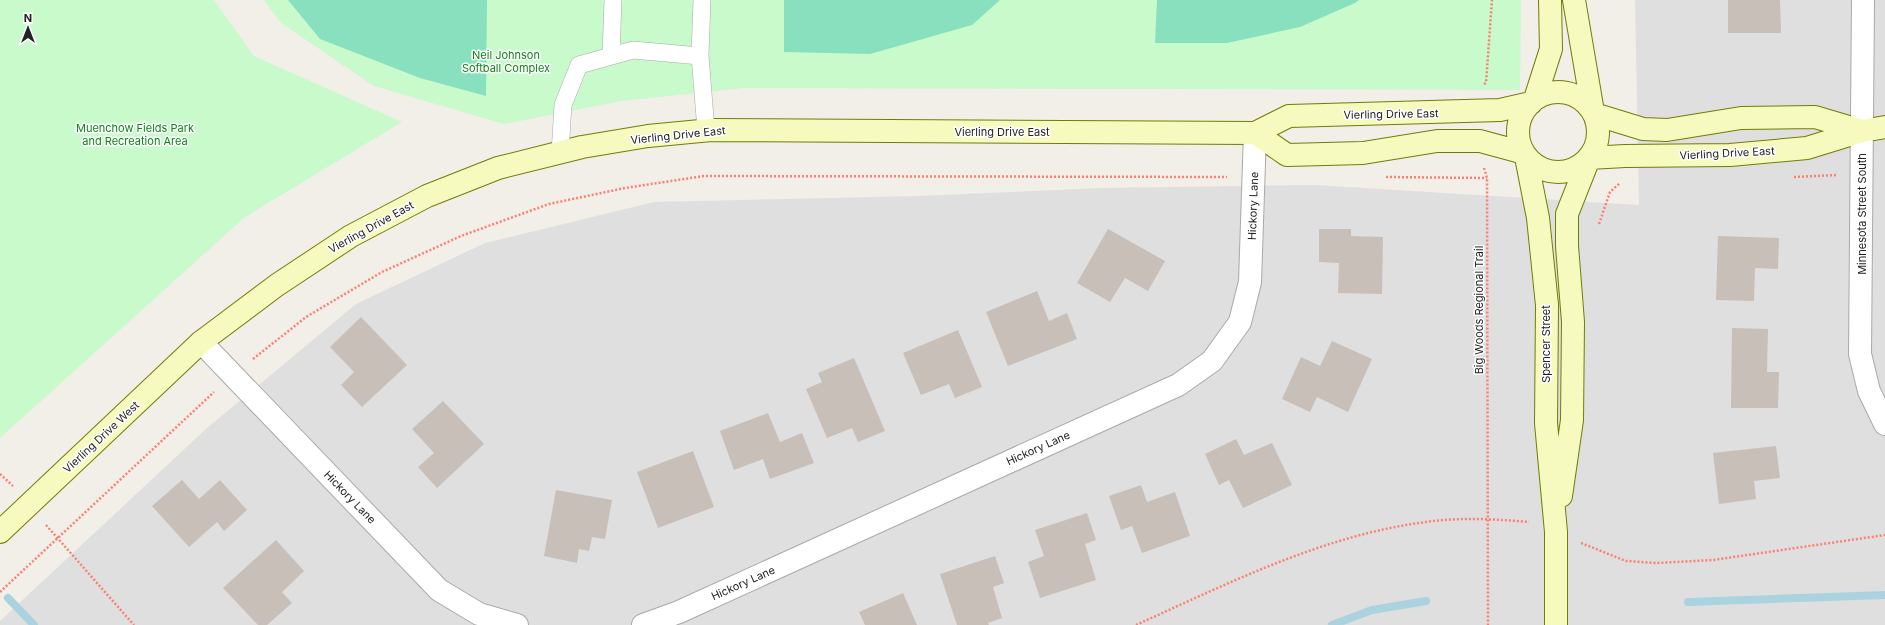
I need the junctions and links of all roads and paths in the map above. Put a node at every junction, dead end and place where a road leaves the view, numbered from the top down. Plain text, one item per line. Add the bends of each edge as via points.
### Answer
1 (613, 0) edge
2 (702, 0) edge
3 (1492, 0) edge
4 (1550, 0) edge
5 (1574, 0) edge
6 (1863, 0) edge
7 (611, 56) junction
8 (700, 56) junction
9 (1533, 101) junction
10 (1482, 111) junction
11 (1594, 113) junction
12 (1885, 127) edge
13 (706, 130) junction
14 (1862, 131) junction
15 (1255, 133) junction
16 (1480, 141) junction
17 (560, 153) junction
18 (1525, 155) junction
19 (1589, 159) junction
20 (1254, 177) junction
21 (1378, 177) dead end
22 (1487, 178) junction
23 (201, 342) junction
24 (232, 375) junction
25 (1885, 424) edge
26 (1486, 518) junction
27 (0, 532) edge
28 (1556, 532) junction
29 (1885, 536) edge
30 (83, 567) dead end
31 (0, 592) edge
32 (134, 625) edge
33 (517, 625) edge
34 (643, 625) edge
35 (1136, 625) edge
36 (1488, 625) edge
37 (1556, 625) edge

1 - 7 lane
2 - 8 lane
3 - 10 path via 1486,83 1481,87
4 - 9 street via 1551,49
5 - 11 street
6 - 14 street, Minnesota Street South
7 - 8 lane via 633,50
7 - 17 lane via 579,65 563,105
8 - 13 lane
9 - 10 street, Vierling Drive East via 1500,110
9 - 11 street via 1549,93 1561,92 1574,95 1585,102
9 - 18 street via 1520,118 1518,130
10 - 15 street, Vierling Drive East via 1289,116
11 - 14 street, Vierling Drive East via 1643,129 1667,130 1741,118 1815,117
11 - 19 street via 1599,137 1596,149
12 - 14 street, Vierling Drive East
13 - 15 street, Vierling Drive East
13 - 17 street, Vierling Drive East via 648,136
14 - 19 street, Vierling Drive East via 1807,148 1730,154
14 - 25 street, Minnesota Street South via 1860,354 1869,391
15 - 16 street via 1287,156 1363,153 1437,141
15 - 20 street, Hickory Lane
16 - 18 street
16 - 22 path, Big Woods Regional Trail via 1480,156
17 - 23 street, Vierling Drive East via 498,168 427,196 351,236 276,285
18 - 19 street via 1536,166 1549,172 1576,169
18 - 28 street, Spencer Street via 1538,218 1547,306 1546,423
19 - 28 street, Spencer Street via 1567,214 1573,322 1572,420
20 - 24 path via 704,176 625,188 549,204 461,236 382,272 306,317
20 - 34 street, Hickory Lane via 1250,282 1240,322 1212,361 1178,385 687,608
21 - 22 path
22 - 26 path, Big Woods Regional Trail
23 - 24 street, Hickory Lane
23 - 27 street, Vierling Drive West
24 - 31 path
24 - 33 street, Hickory Lane via 439,590 480,614
26 - 28 path via 1529,522
26 - 35 path via 1426,522 1360,535 1268,566
26 - 36 path, Big Woods Regional Trail
28 - 29 path via 1626,561 1657,563 1713,560
28 - 37 street, Spencer Street
30 - 32 path

